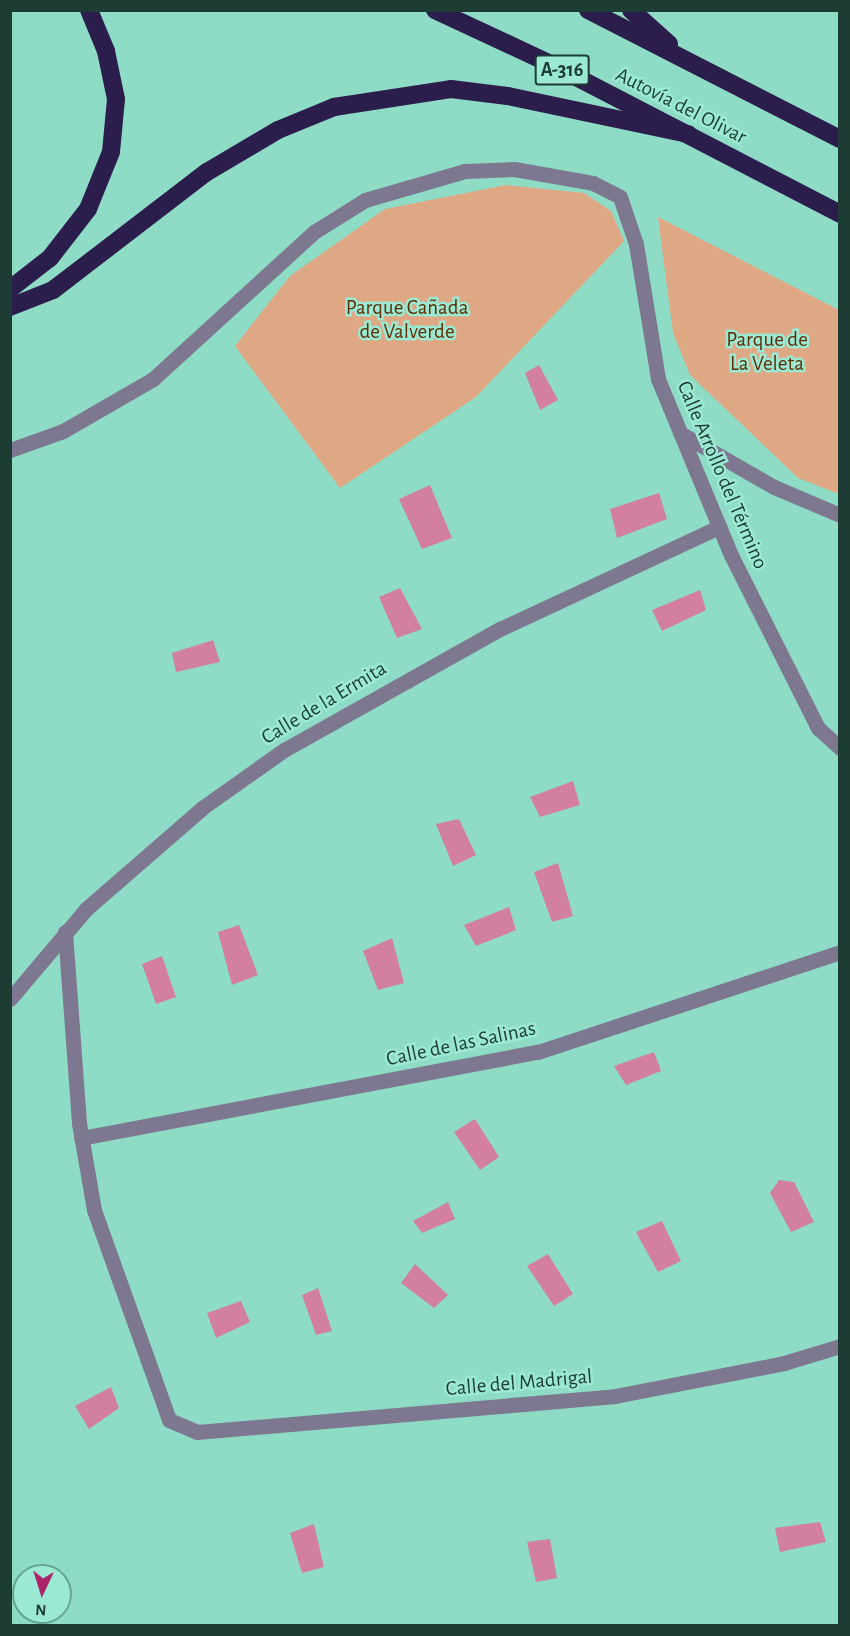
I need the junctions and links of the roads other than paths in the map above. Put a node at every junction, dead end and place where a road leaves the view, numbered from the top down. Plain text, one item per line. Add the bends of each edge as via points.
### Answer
1 (89, 10) edge
2 (435, 10) edge
3 (588, 10) edge
4 (631, 10) edge
5 (686, 59) junction
6 (688, 134) junction
7 (840, 139) edge
8 (840, 214) edge
9 (10, 289) edge
10 (10, 306) edge
11 (680, 433) junction
12 (10, 450) edge
13 (840, 515) edge
14 (719, 527) junction
15 (840, 748) edge
16 (65, 932) junction
17 (840, 952) edge
18 (10, 999) edge
19 (81, 1138) junction
20 (840, 1346) edge

1 - 9 highway via 106,51 116,99 111,152 88,209 50,258
2 - 6 highway, Autovía del Olivar / A-316
3 - 5 highway, Autovía del Olivar
4 - 5 highway
5 - 7 highway, Autovía del Olivar
6 - 8 highway, Autovía del Olivar / A-316
6 - 10 highway via 508,96 451,89 334,107 278,130 207,172 53,290
11 - 12 street, Calle Arrollo del Término via 658,379 636,244 620,197 561,174 514,169 465,171 365,200 314,232 153,379 63,431
11 - 13 street via 774,487
11 - 14 street, Calle Arrollo del Término
14 - 15 street, Calle Arrollo del Término via 818,728
14 - 16 street, Calle de la Ermita via 500,629 284,750 202,808
16 - 18 street, Calle de la Ermita
16 - 19 street
17 - 19 street, Calle de las Salinas via 538,1052
19 - 20 street, Calle del Madrigal via 94,1210 169,1420 196,1432 615,1396 784,1363

